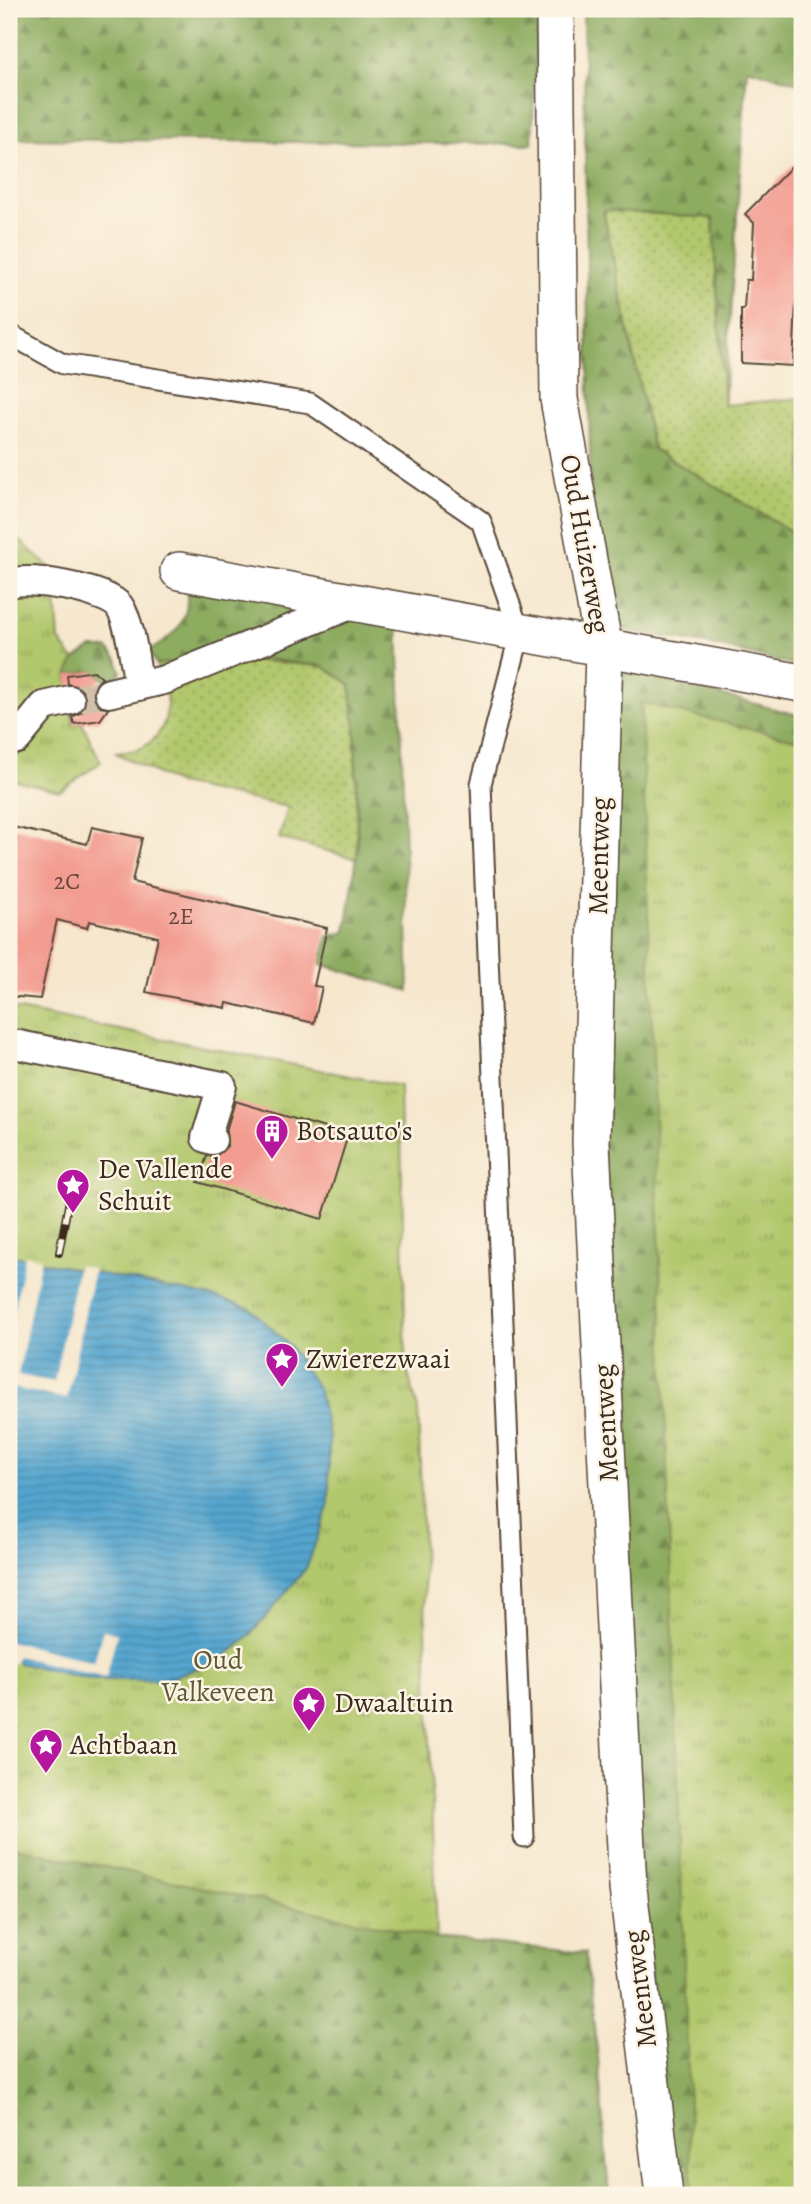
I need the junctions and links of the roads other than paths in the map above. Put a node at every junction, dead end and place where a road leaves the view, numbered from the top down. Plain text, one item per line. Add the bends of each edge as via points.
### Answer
1 (555, 9) edge
2 (9, 334) edge
3 (179, 571) dead end
4 (9, 584) edge
5 (353, 604) junction
6 (520, 633) junction
7 (604, 649) junction
8 (802, 683) edge
9 (139, 686) junction
10 (109, 693) tunnel mouth
11 (70, 700) tunnel mouth
12 (9, 741) edge
13 (9, 1043) edge
14 (212, 1140) dead end
15 (524, 1837) dead end
16 (664, 2195) edge

1 - 7 street, Oud Huizerweg via 559,399
2 - 6 lane via 63,364 310,403 481,521
3 - 5 street, Oud Huizerweg
4 - 9 street via 58,585 100,595 118,606
5 - 6 street, Oud Huizerweg
5 - 9 street
6 - 7 street, Oud Huizerweg
6 - 15 lane via 481,784
7 - 8 street
7 - 16 street, Meentweg via 591,1143 628,1888
9 - 10 street
11 - 12 street via 44,706 17,739
13 - 14 street via 222,1086 205,1138

